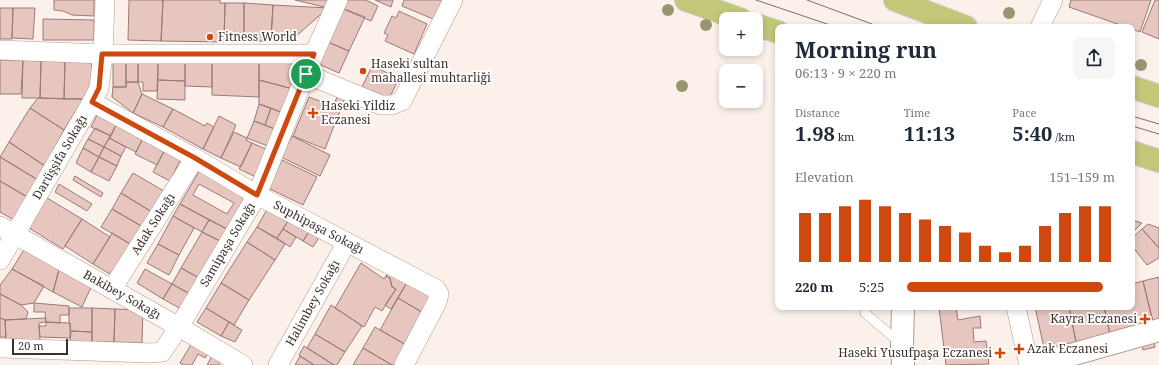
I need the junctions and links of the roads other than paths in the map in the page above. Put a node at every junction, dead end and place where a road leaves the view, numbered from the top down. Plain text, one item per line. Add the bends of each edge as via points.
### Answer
1 (105, 0) edge
2 (338, 0) edge
3 (453, 0) edge
4 (686, 0) edge
5 (895, 0) edge
6 (1053, 0) edge
7 (720, 12) edge
8 (958, 24) edge
9 (1041, 24) edge
10 (763, 27) edge
11 (775, 31) edge
12 (0, 50) edge
13 (102, 54) junction
14 (314, 54) junction
15 (306, 74) junction
16 (1135, 88) edge
17 (1159, 96) edge
18 (92, 102) junction
19 (1135, 153) edge
20 (195, 158) junction
21 (1159, 161) edge
22 (257, 195) junction
23 (8, 230) edge
24 (347, 242) junction
25 (0, 260) edge
26 (112, 289) junction
27 (903, 310) edge
28 (1017, 310) edge
29 (865, 313) dead end
30 (179, 327) junction
31 (1159, 330) edge
32 (0, 348) edge
33 (903, 355) edge
34 (243, 365) edge
35 (278, 365) edge
36 (404, 365) edge
37 (1029, 365) edge
38 (1035, 365) edge

1 - 13 street, Darüşşifa Sokağı
2 - 14 street, Samipaşa Sokağı
3 - 15 street via 402,101 392,105 381,105
4 - 7 main road
5 - 8 main road
6 - 9 street
10 - 11 main road
12 - 13 street
13 - 14 street
13 - 18 street, Darüşşifa Sokağı via 99,88
14 - 15 street, Samipaşa Sokağı
15 - 22 street, Samipaşa Sokağı
16 - 17 main road
18 - 20 street, Suphipaşa Sokağı
18 - 23 street, Darüşşifa Sokağı
19 - 21 main road
20 - 22 street, Suphipaşa Sokağı
20 - 26 street, Adak Sokağı
22 - 24 street, Suphipaşa Sokağı
22 - 30 street, Samipaşa Sokağı
23 - 25 street, Darüşşifa Sokağı
23 - 26 street, Bakibey Sokağı
24 - 35 street, Halimbey Sokağı
24 - 36 street, Suphipaşa Sokağı via 436,289 439,294
26 - 30 street, Bakibey Sokağı
27 - 33 street
28 - 37 street
29 - 33 lane
30 - 32 street, Samipaşa Sokağı via 162,352
30 - 34 street, Bakibey Sokağı
31 - 38 street

